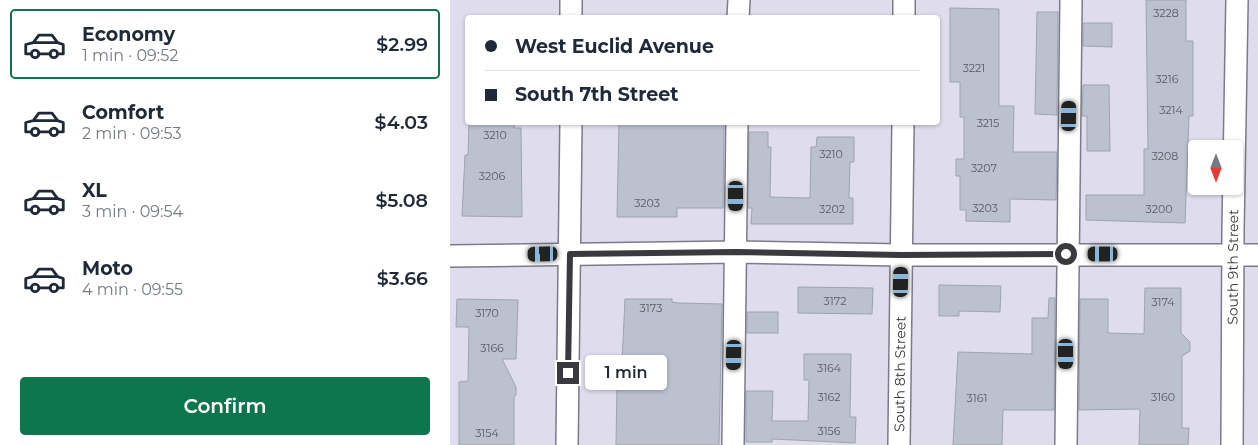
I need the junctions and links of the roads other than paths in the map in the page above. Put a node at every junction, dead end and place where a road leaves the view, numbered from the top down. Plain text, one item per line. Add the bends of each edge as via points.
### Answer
1 (571, 0) edge
2 (739, 0) edge
3 (904, 0) edge
4 (1071, 0) edge
5 (1238, 0) edge
6 (571, 15) edge
7 (738, 15) edge
8 (904, 15) edge
9 (571, 125) edge
10 (737, 125) edge
11 (902, 125) edge
12 (736, 252) junction
13 (570, 254) junction
14 (1066, 254) junction
15 (901, 255) junction
16 (1233, 255) junction
17 (1258, 255) edge
18 (450, 256) edge
19 (567, 445) edge
20 (733, 445) edge
21 (899, 445) edge
22 (1066, 445) edge
23 (1232, 445) edge

1 - 6 street
2 - 7 street
3 - 8 street
4 - 14 street
5 - 16 street, South 9th Street
9 - 13 street
10 - 12 street
11 - 15 street, South 8th Street
12 - 13 street
12 - 15 street
12 - 20 street
13 - 18 street
13 - 19 street
14 - 15 street
14 - 16 street
14 - 22 street
15 - 21 street, South 8th Street
16 - 17 street
16 - 23 street, South 9th Street

